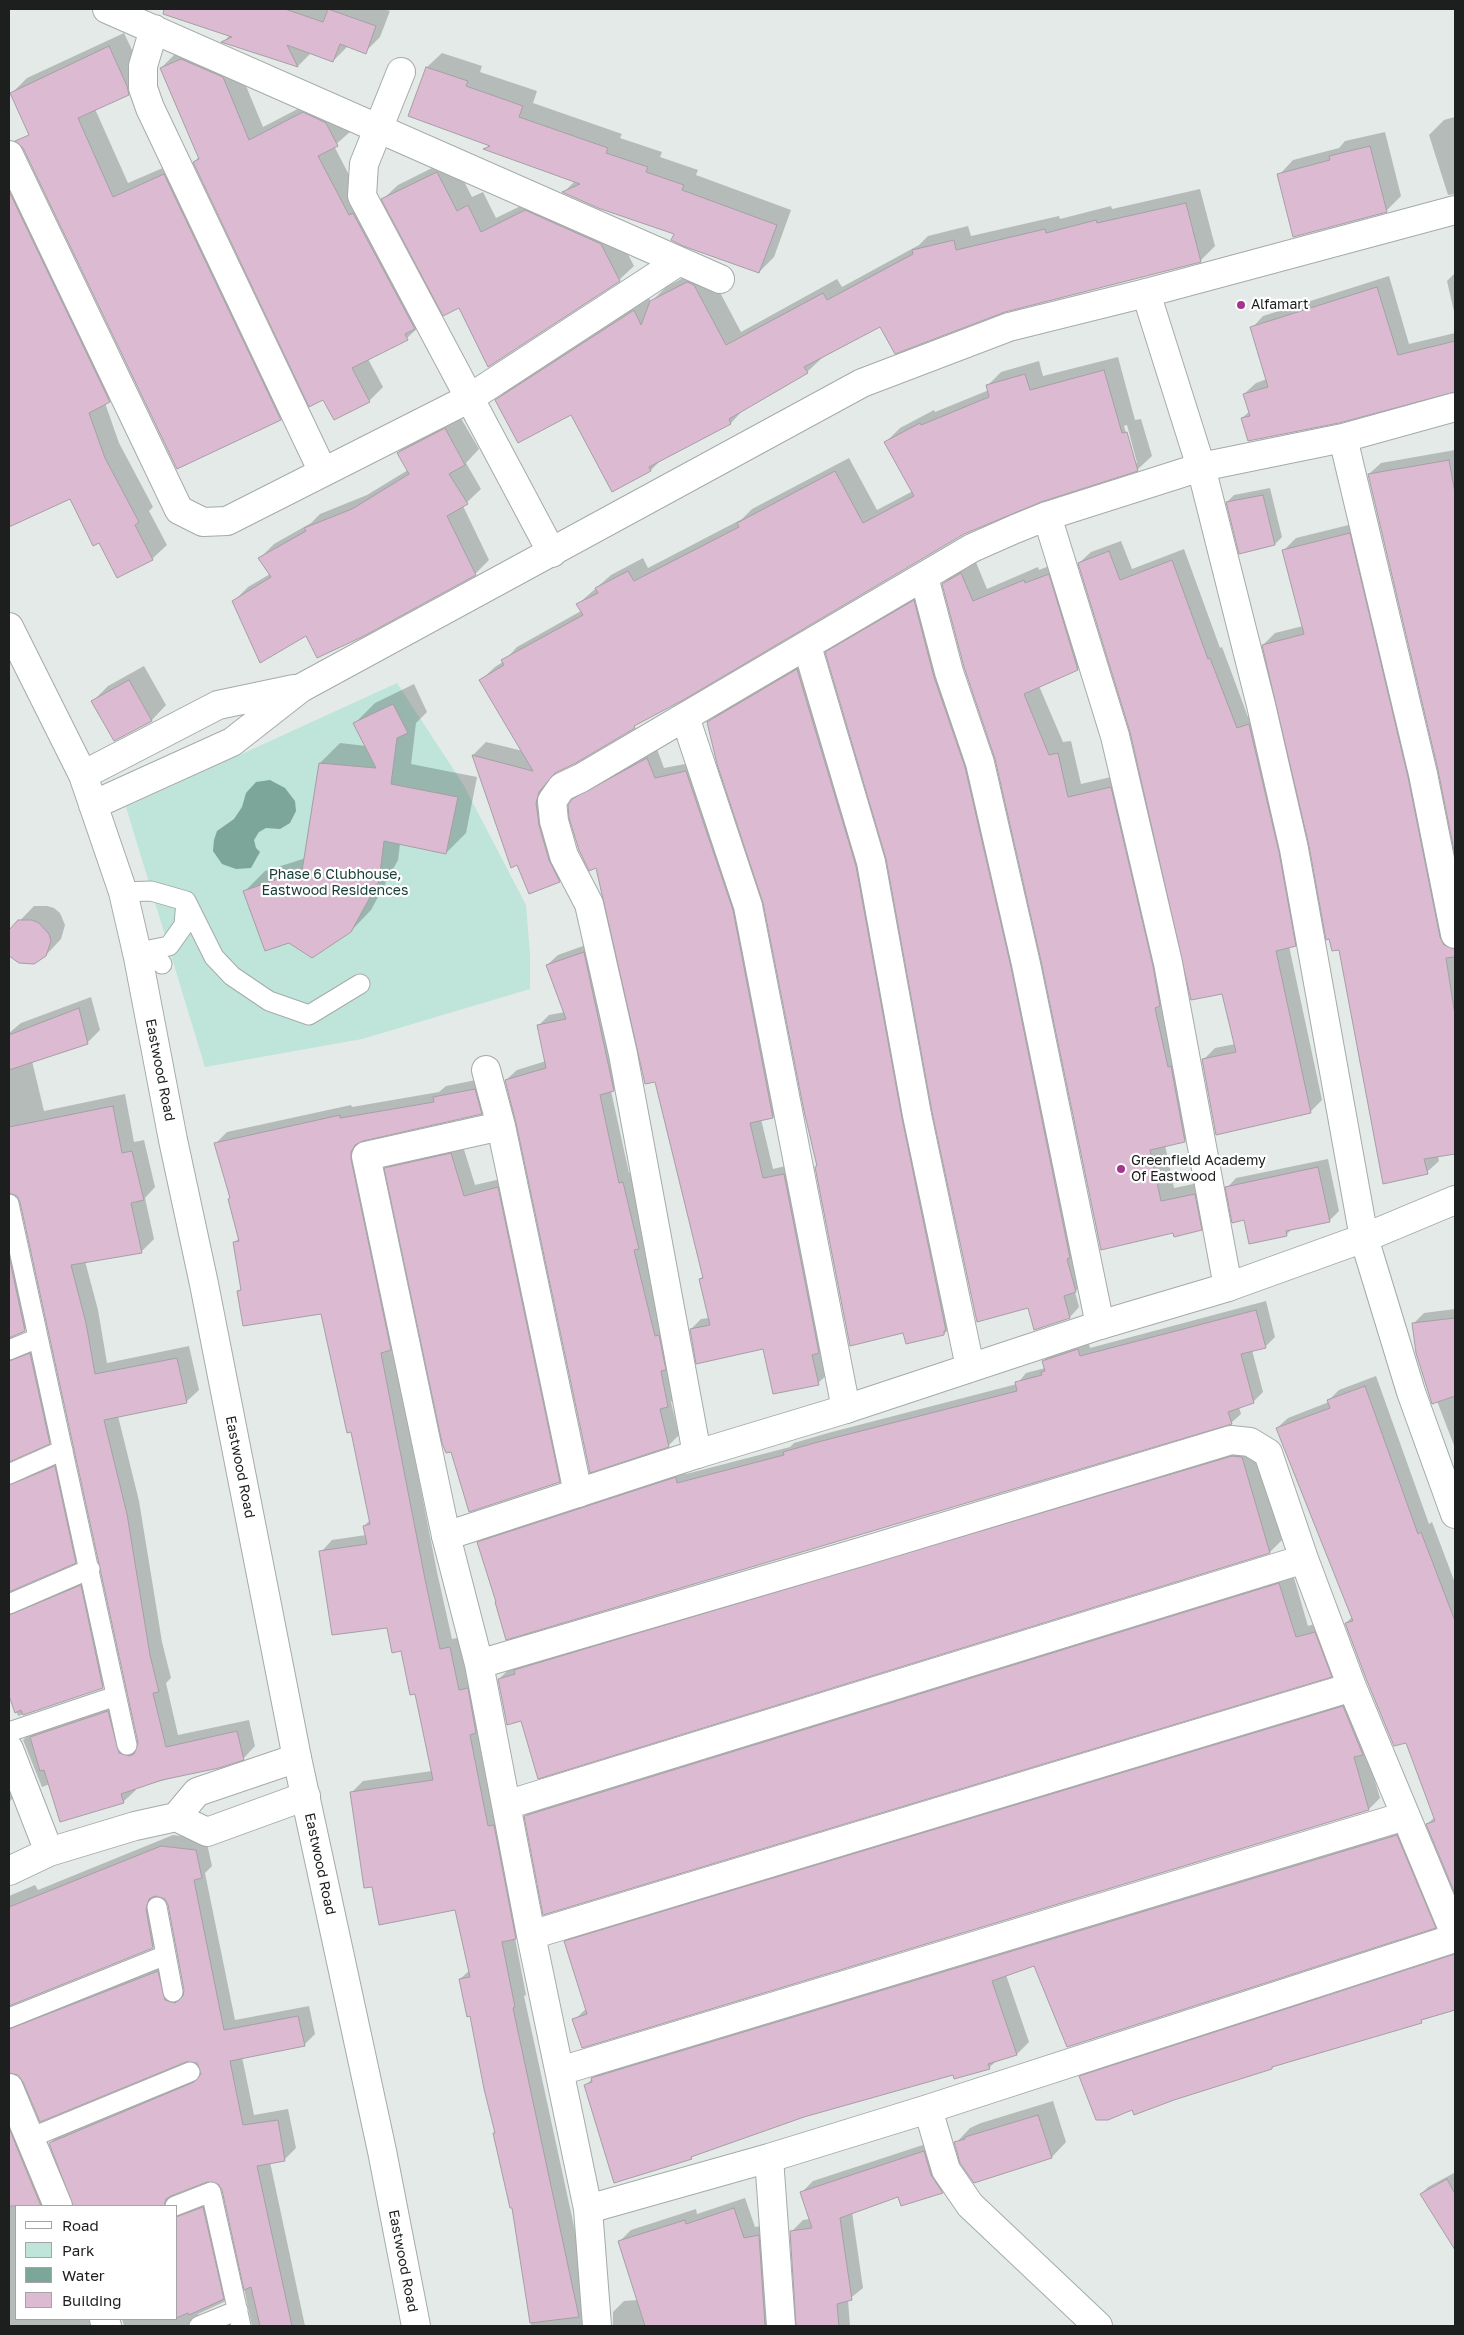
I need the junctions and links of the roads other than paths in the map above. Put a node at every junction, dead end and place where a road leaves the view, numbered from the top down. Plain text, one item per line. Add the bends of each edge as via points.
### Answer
1 (107, 9) edge
2 (154, 29) junction
3 (401, 72) dead end
4 (376, 129) junction
5 (9, 155) edge
6 (1455, 210) edge
7 (678, 262) junction
8 (720, 279) dead end
9 (1146, 293) junction
10 (468, 399) junction
11 (1455, 407) edge
12 (1344, 438) junction
13 (1200, 467) junction
14 (323, 472) junction
15 (1047, 516) junction
16 (552, 552) junction
17 (924, 577) junction
18 (9, 627) edge
19 (808, 646) junction
20 (301, 688) junction
21 (686, 717) junction
22 (83, 775) junction
23 (94, 805) junction
24 (123, 892) junction
25 (186, 901) junction
26 (1455, 934) edge
27 (162, 964) dead end
28 (360, 984) dead end
29 (486, 1070) dead end
30 (501, 1126) junction
31 (1455, 1200) edge
32 (9, 1206) edge
33 (1364, 1238) junction
34 (1228, 1288) junction
35 (1100, 1325) junction
36 (38, 1338) junction
37 (9, 1350) edge
38 (970, 1367) junction
39 (846, 1409) junction
40 (63, 1450) junction
41 (697, 1454) junction
42 (9, 1474) edge
43 (578, 1493) junction
44 (1455, 1514) edge
45 (446, 1536) junction
46 (1304, 1559) junction
47 (90, 1569) junction
48 (9, 1604) edge
49 (479, 1664) junction
50 (1352, 1687) junction
51 (116, 1696) junction
52 (9, 1732) edge
53 (128, 1745) dead end
54 (9, 1749) edge
55 (297, 1758) junction
56 (306, 1796) junction
57 (506, 1805) junction
58 (1405, 1816) junction
59 (176, 1817) junction
60 (49, 1852) junction
61 (9, 1871) edge
62 (157, 1907) dead end
63 (531, 1935) junction
64 (1455, 1936) edge
65 (166, 1955) junction
66 (173, 1992) dead end
67 (9, 2018) edge
68 (560, 2071) junction
69 (190, 2072) dead end
70 (9, 2088) edge
71 (928, 2110) junction
72 (30, 2138) junction
73 (769, 2158) junction
74 (58, 2205) edge
75 (178, 2205) edge
76 (588, 2209) junction
77 (239, 2318) edge
78 (199, 2326) edge
79 (416, 2326) edge
80 (597, 2326) edge
81 (781, 2326) edge
82 (1098, 2326) edge

1 - 2 street
2 - 4 street
2 - 14 street via 143,66 143,88
3 - 4 street
4 - 7 street
4 - 10 street via 364,164 362,196
5 - 14 street via 179,510 203,522 227,521
6 - 9 street
7 - 8 street
7 - 10 street
9 - 13 street
9 - 16 street via 1008,327 862,383
10 - 14 street
10 - 16 street
11 - 12 street
12 - 13 street
12 - 26 street via 1423,774
13 - 15 street
13 - 33 street via 1294,849
15 - 17 street via 972,548
15 - 34 street via 1115,736 1168,963
16 - 20 street
17 - 19 street
17 - 35 street via 949,672 980,763 1026,964
18 - 22 street, Eastwood Road
19 - 21 street
19 - 38 street via 870,862 917,1115
20 - 22 street via 218,706
20 - 23 street via 232,742
21 - 39 street via 748,906
21 - 41 street via 562,787 552,801 564,856 589,904 623,1054
22 - 23 street, Eastwood Road
23 - 24 street, Eastwood Road
24 - 25 lane via 152,890
24 - 55 street, Eastwood Road
25 - 27 lane via 184,925 169,946 149,950
25 - 28 lane via 214,957 232,976 269,1001 309,1015
29 - 30 street
30 - 43 street
30 - 45 street via 366,1156
31 - 33 street
32 - 36 lane
33 - 34 street
33 - 44 street via 1411,1392
34 - 35 street
35 - 38 street
36 - 37 lane
36 - 40 lane
38 - 39 street
39 - 41 street
40 - 42 lane
40 - 47 lane
41 - 43 street
43 - 45 street
45 - 49 street
46 - 49 street via 1268,1453 1250,1442 1231,1440
46 - 50 street
46 - 57 street
47 - 48 lane
47 - 51 lane
49 - 57 street
50 - 58 street
50 - 63 street
51 - 52 lane
51 - 53 lane
54 - 60 street
55 - 56 street, Eastwood Road
55 - 59 street via 198,1792
56 - 59 street via 206,1832
56 - 79 street, Eastwood Road
57 - 63 street
58 - 64 street
58 - 68 street
59 - 60 street
60 - 61 street
62 - 65 lane
63 - 68 street
64 - 71 street
65 - 66 lane
65 - 67 lane
68 - 76 street
69 - 72 lane
70 - 72 street
71 - 73 street
71 - 82 street via 946,2170 970,2204
72 - 74 street
73 - 76 street
73 - 81 street
75 - 77 lane via 211,2192
76 - 80 street
77 - 78 lane

